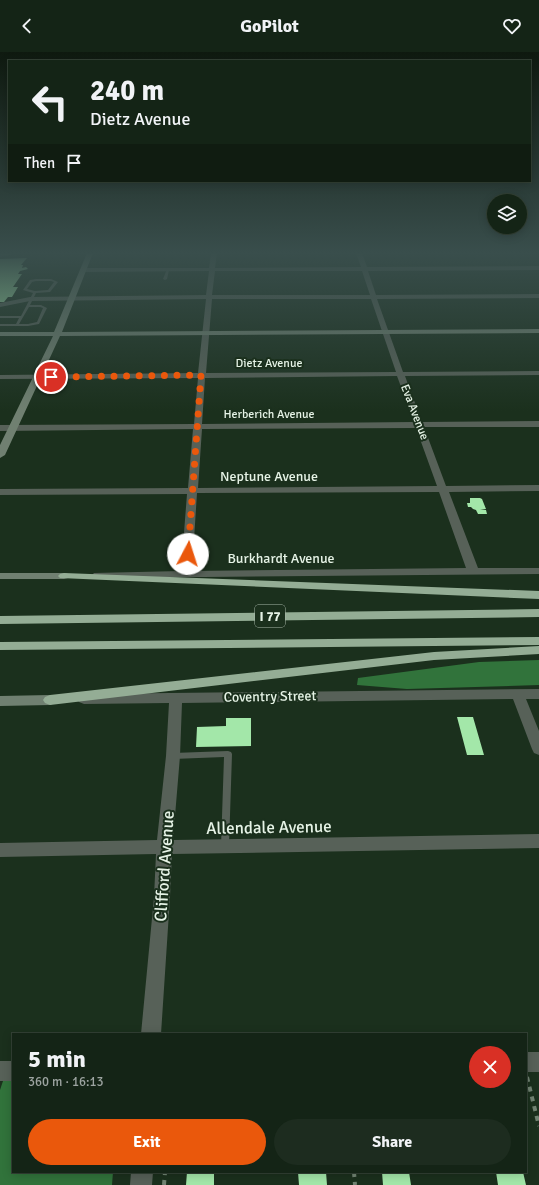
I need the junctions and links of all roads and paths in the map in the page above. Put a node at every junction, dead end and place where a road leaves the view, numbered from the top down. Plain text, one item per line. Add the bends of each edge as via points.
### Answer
1 (28, 306) joint
2 (68, 306) edge
3 (207, 306) edge
4 (377, 306) edge
5 (0, 317) edge
6 (21, 317) junction
7 (0, 325) edge
8 (17, 325) junction
9 (539, 331) edge
10 (385, 332) junction
11 (205, 333) junction
12 (0, 334) edge
13 (57, 334) junction
14 (539, 373) edge
15 (401, 374) junction
16 (201, 375) junction
17 (0, 377) edge
18 (37, 377) junction
19 (539, 424) edge
20 (420, 425) junction
21 (197, 426) junction
22 (0, 428) edge
23 (13, 428) junction
24 (0, 455) edge
25 (443, 488) junction
26 (539, 488) edge
27 (192, 491) junction
28 (0, 492) edge
29 (474, 571) junction
30 (539, 571) edge
31 (186, 574) junction
32 (0, 576) edge
33 (64, 576) junction
34 (539, 595) edge
35 (539, 613) edge
36 (0, 620) edge
37 (539, 641) edge
38 (0, 646) edge
39 (539, 650) edge
40 (539, 694) edge
41 (518, 695) junction
42 (176, 698) junction
43 (50, 700) junction
44 (0, 701) edge
45 (539, 749) edge
46 (173, 756) junction
47 (539, 841) edge
48 (225, 847) junction
49 (164, 848) junction
50 (0, 850) edge
51 (151, 1033) edge
52 (539, 1062) edge
53 (527, 1069) edge
54 (0, 1071) edge
55 (12, 1071) edge
56 (539, 1126) edge
57 (142, 1173) edge
58 (165, 1173) edge
59 (354, 1173) edge
60 (142, 1185) edge
61 (164, 1185) edge
62 (355, 1185) edge

1 - 6 lane
1 - 8 lane via 46,308 38,323
2 - 13 main road
3 - 11 street
4 - 10 street, Eva Avenue
5 - 6 lane
6 - 8 lane
7 - 8 lane
9 - 10 main road
10 - 11 main road
10 - 15 street, Eva Avenue
11 - 13 main road
11 - 16 street
12 - 13 main road
13 - 18 main road
14 - 15 street, Dietz Avenue
15 - 16 street, Dietz Avenue
15 - 20 street, Eva Avenue
16 - 18 street, Dietz Avenue
16 - 21 street
17 - 18 street, Dietz Avenue
18 - 23 main road
19 - 20 street, Herberich Avenue
20 - 21 street, Herberich Avenue
20 - 25 street, Eva Avenue
21 - 23 street, Herberich Avenue
21 - 27 street
22 - 23 street, Herberich Avenue
23 - 24 main road
25 - 26 street, Neptune Avenue
25 - 27 street, Neptune Avenue
25 - 29 street, Eva Avenue
27 - 28 street, Neptune Avenue
27 - 31 street
29 - 30 street, Burkhardt Avenue
29 - 31 street, Burkhardt Avenue
31 - 33 street, Burkhardt Avenue
32 - 33 main road, Burkhardt Avenue
33 - 34 highway
35 - 36 highway, I 77
37 - 38 highway, I 77
39 - 43 highway via 434,656
40 - 41 street, Coventry Street
41 - 42 street, Coventry Street
41 - 45 street
42 - 43 street, Coventry Street
42 - 46 street, Clifford Avenue
43 - 44 main road, Coventry Street
46 - 48 lane via 228,754
46 - 49 street, Clifford Avenue
47 - 48 street, Allendale Avenue
48 - 49 street, Allendale Avenue
49 - 50 street, Allendale Avenue
49 - 51 street, Clifford Avenue
52 - 53 street
53 - 56 path
54 - 55 street
57 - 60 street
58 - 61 path
59 - 62 path

